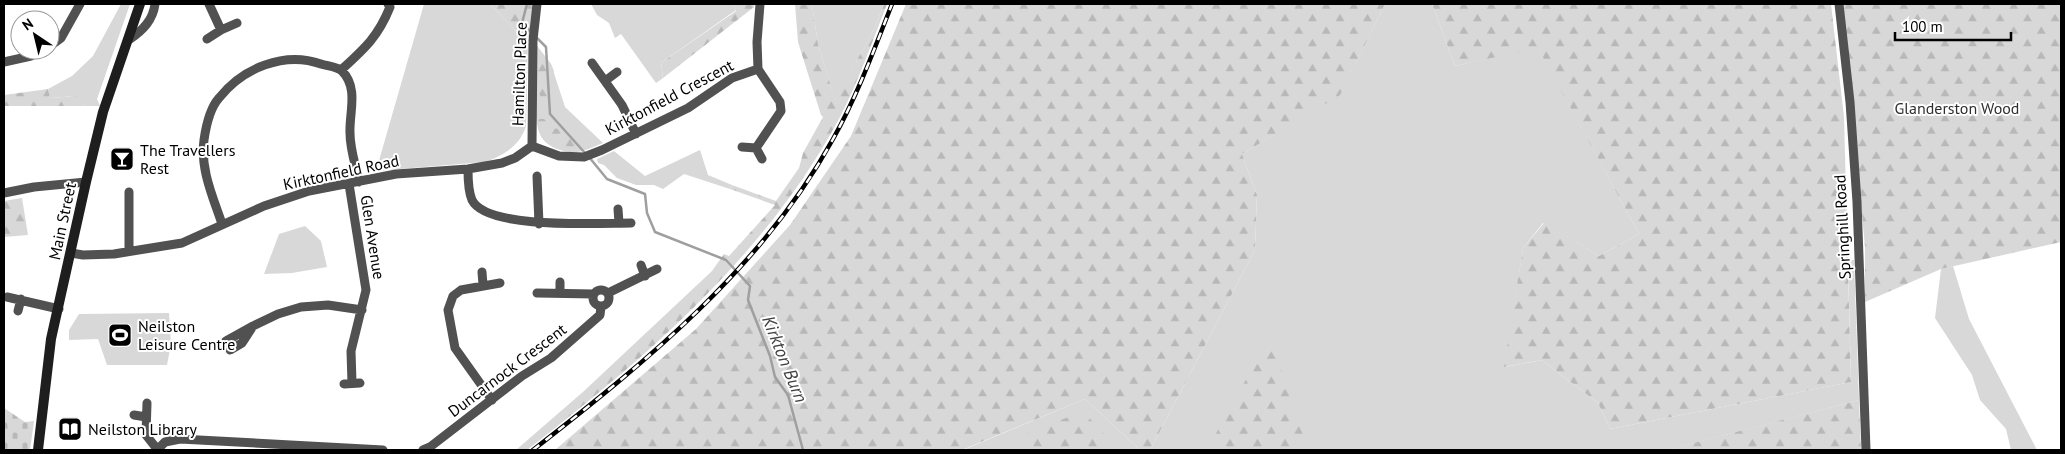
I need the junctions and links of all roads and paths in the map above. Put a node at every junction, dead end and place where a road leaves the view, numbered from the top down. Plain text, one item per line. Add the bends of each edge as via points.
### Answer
1 (80, 4) edge
2 (140, 4) edge
3 (155, 4) edge
4 (209, 4) edge
5 (388, 4) edge
6 (537, 4) edge
7 (760, 4) edge
8 (1839, 4) edge
9 (236, 23) dead end
10 (220, 30) junction
11 (130, 38) junction
12 (60, 39) edge
13 (207, 39) dead end
14 (592, 63) dead end
15 (758, 69) junction
16 (342, 70) junction
17 (617, 72) dead end
18 (605, 81) junction
19 (636, 134) junction
20 (532, 146) junction
21 (742, 147) dead end
22 (756, 148) junction
23 (762, 160) dead end
24 (468, 169) junction
25 (537, 176) dead end
26 (86, 182) junction
27 (359, 182) junction
28 (349, 184) junction
29 (129, 192) dead end
30 (4, 193) edge
31 (618, 209) dead end
32 (619, 223) junction
33 (631, 223) dead end
34 (222, 224) junction
35 (539, 224) junction
36 (129, 251) junction
37 (71, 254) junction
38 (640, 265) dead end
39 (657, 270) dead end
40 (482, 272) dead end
41 (645, 276) junction
42 (500, 282) dead end
43 (560, 282) dead end
44 (483, 285) junction
45 (560, 293) junction
46 (608, 293) junction
47 (538, 294) dead end
48 (594, 294) junction
49 (7, 297) dead end
50 (21, 300) junction
51 (601, 307) junction
52 (59, 308) junction
53 (362, 310) junction
54 (18, 311) dead end
55 (253, 326) dead end
56 (352, 383) dead end
57 (492, 400) junction
58 (147, 403) dead end
59 (134, 415) dead end
60 (146, 416) junction
61 (38, 450) edge
62 (157, 450) edge
63 (383, 450) edge
64 (423, 450) edge
65 (1866, 450) edge

1 - 12 street
2 - 11 street, Main Street
3 - 11 street via 144,29
4 - 10 street
5 - 16 street via 390,7 382,27 368,46
6 - 20 street, Hamilton Place via 533,40
7 - 15 street, Kirktonfield Crescent
8 - 65 street, Springhill Road via 1857,202
9 - 10 street
10 - 13 street
11 - 26 street, Main Street via 103,112
14 - 18 street
15 - 19 street, Kirktonfield Crescent via 732,78 688,108
15 - 22 street via 780,102 781,111
16 - 27 street via 350,84 353,99 350,133
16 - 34 street via 314,62 281,60 242,76 219,98 207,123 203,152 206,178
17 - 18 street
18 - 19 street via 622,105
19 - 20 street, Kirktonfield Crescent via 576,158 559,156
20 - 24 street, Kirktonfield Road via 502,163
21 - 22 street
22 - 23 street
24 - 27 street, Kirktonfield Road via 396,174
24 - 35 street via 472,200 479,208
25 - 35 street
26 - 30 street
26 - 37 street, Main Street
27 - 28 street, Kirktonfield Road
28 - 34 street, Kirktonfield Road via 264,206
28 - 53 street, Glen Avenue via 366,290
29 - 36 street
31 - 32 street
32 - 33 street
32 - 35 street
34 - 36 street, Kirktonfield Road via 182,242
36 - 37 street, Kirktonfield Road
37 - 52 street, Main Street
38 - 41 street
39 - 41 street
40 - 44 street
41 - 46 street
42 - 44 street
43 - 45 street
44 - 57 street via 461,290 453,296 448,310 455,348
45 - 47 street
45 - 48 street
46 - 48 street via 602,290
46 - 51 street, Duncarnock Crescent via 609,302
48 - 51 street via 594,301
49 - 50 street
50 - 52 street
50 - 54 street
51 - 57 street, Duncarnock Crescent via 600,315 551,358
52 - 61 street, Main Street via 51,339
53 - 55 street via 328,305 301,307
53 - 56 street, Glen Avenue via 351,351
57 - 64 street, Duncarnock Crescent
58 - 60 street
59 - 60 street
60 - 62 street via 146,435
62 - 63 street via 165,442 180,439

